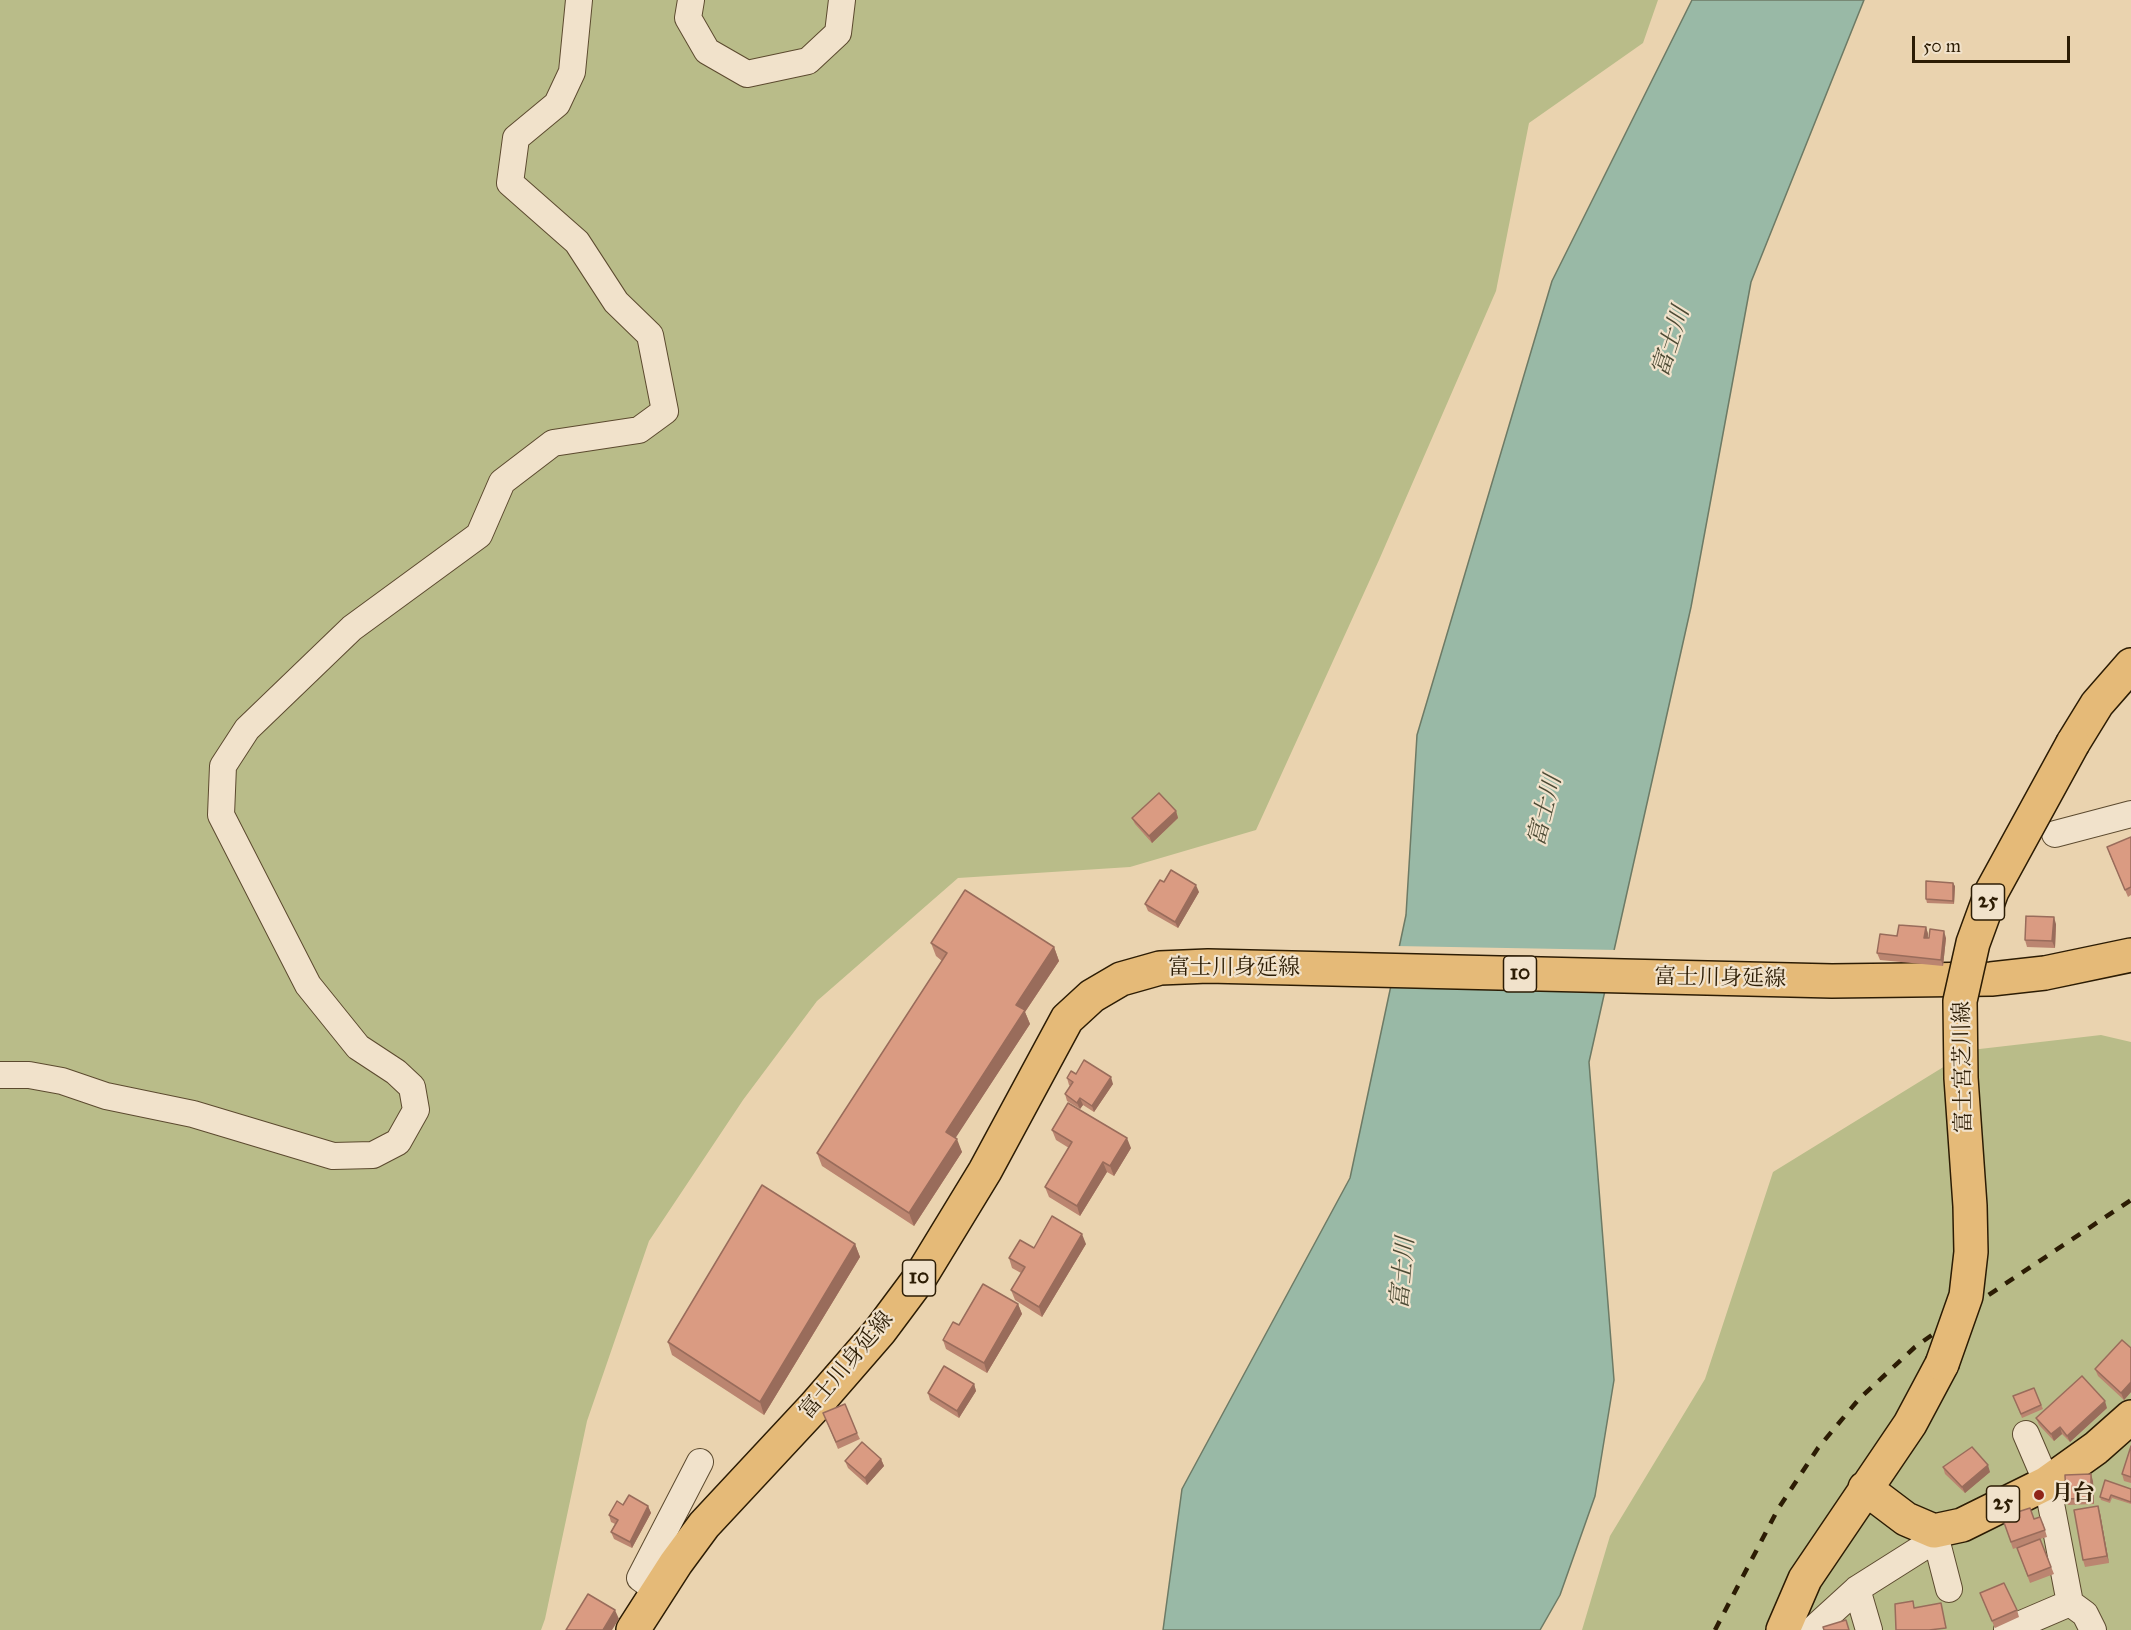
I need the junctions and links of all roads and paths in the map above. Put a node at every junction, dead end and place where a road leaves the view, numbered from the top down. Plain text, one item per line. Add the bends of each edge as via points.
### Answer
1 (579, 0) edge
2 (691, 0) edge
3 (842, 0) edge
4 (2131, 664) edge
5 (2131, 814) edge
6 (2055, 834) dead end
7 (2131, 955) edge
8 (0, 1075) edge
9 (2131, 1417) edge
10 (2026, 1434) dead end
11 (700, 1462) dead end
12 (2047, 1483) junction
13 (1865, 1488) junction
14 (1934, 1531) junction
15 (1949, 1588) dead end
16 (1857, 1589) junction
17 (658, 1591) junction
18 (2070, 1603) junction
19 (2012, 1629) edge
20 (633, 1630) edge
21 (1783, 1630) edge
22 (1812, 1630) edge
23 (1869, 1630) edge
24 (2093, 1630) edge

1 - 8 street via 572,72 557,104 516,138 510,183 577,242 616,302 650,335 665,411 639,430 553,443 502,482 479,535 352,628 247,729 223,766 221,815 308,985 358,1047 412,1087 416,1110 398,1142 373,1155 333,1156 193,1114 106,1096 62,1082 29,1075
2 - 3 street via 688,18 707,51 747,74 808,61 838,33
4 - 13 main road, 富士宮芝川線 / 25, bridge via 2097,704 2073,743 1992,891 1973,943 1960,1001 1971,1252 1966,1296 1942,1365 1910,1424
5 - 6 street
7 - 17 main road, 富士川身延線 / 10 via 2045,973 1991,979 1832,981 1208,966 1160,968 1120,979 1092,996 1067,1019 985,1172 921,1276 880,1331 704,1525
9 - 12 main road, 25
10 - 12 street
11 - 17 street via 640,1578
12 - 14 main road, 25 via 1962,1525
12 - 18 street
13 - 14 main road via 1906,1519
13 - 21 main road, 富士宮芝川線 / 25 via 1805,1579
14 - 15 street
14 - 16 street via 1925,1546
16 - 22 street
16 - 23 street
17 - 20 main road, 富士川身延線 / 10
18 - 19 street
18 - 24 street via 2085,1614

